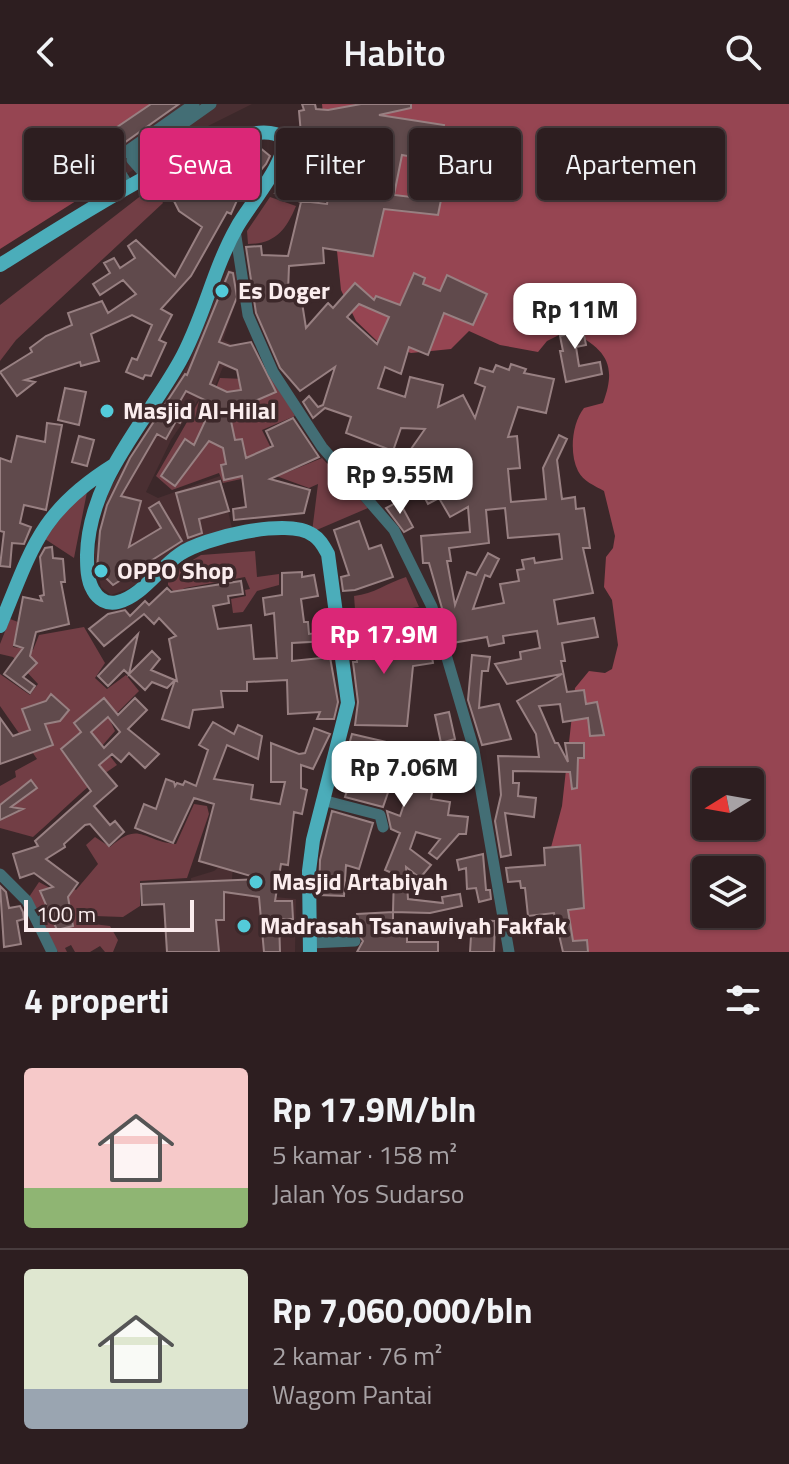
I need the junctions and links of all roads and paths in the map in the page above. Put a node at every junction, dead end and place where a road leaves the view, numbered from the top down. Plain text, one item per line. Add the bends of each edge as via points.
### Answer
1 (194, 104) edge
2 (211, 104) edge
3 (177, 128) edge
4 (260, 129) edge
5 (140, 154) edge
6 (140, 169) edge
7 (140, 180) edge
8 (129, 187) junction
9 (260, 191) edge
10 (254, 200) edge
11 (235, 230) junction
12 (0, 265) edge
13 (114, 464) junction
14 (0, 626) edge
15 (326, 801) junction
16 (383, 827) dead end
17 (0, 874) edge
18 (355, 941) dead end
19 (310, 948) edge
20 (52, 952) edge
21 (509, 952) edge

1 - 8 street via 113,161
2 - 3 street
4 - 9 main road via 278,134 285,144
5 - 6 street via 132,160
7 - 8 main road
8 - 12 main road
10 - 11 main road
11 - 13 main road via 180,361
11 - 21 street via 248,315 273,372 322,447 396,532 432,607 474,750
13 - 14 main road via 77,489 46,522
13 - 15 main road via 93,509 88,537 89,582 103,602 125,599 180,553 211,541 295,528 313,534 328,554 348,703
15 - 16 street via 380,815
15 - 19 main road via 309,871
17 - 20 street via 27,901
18 - 19 street

